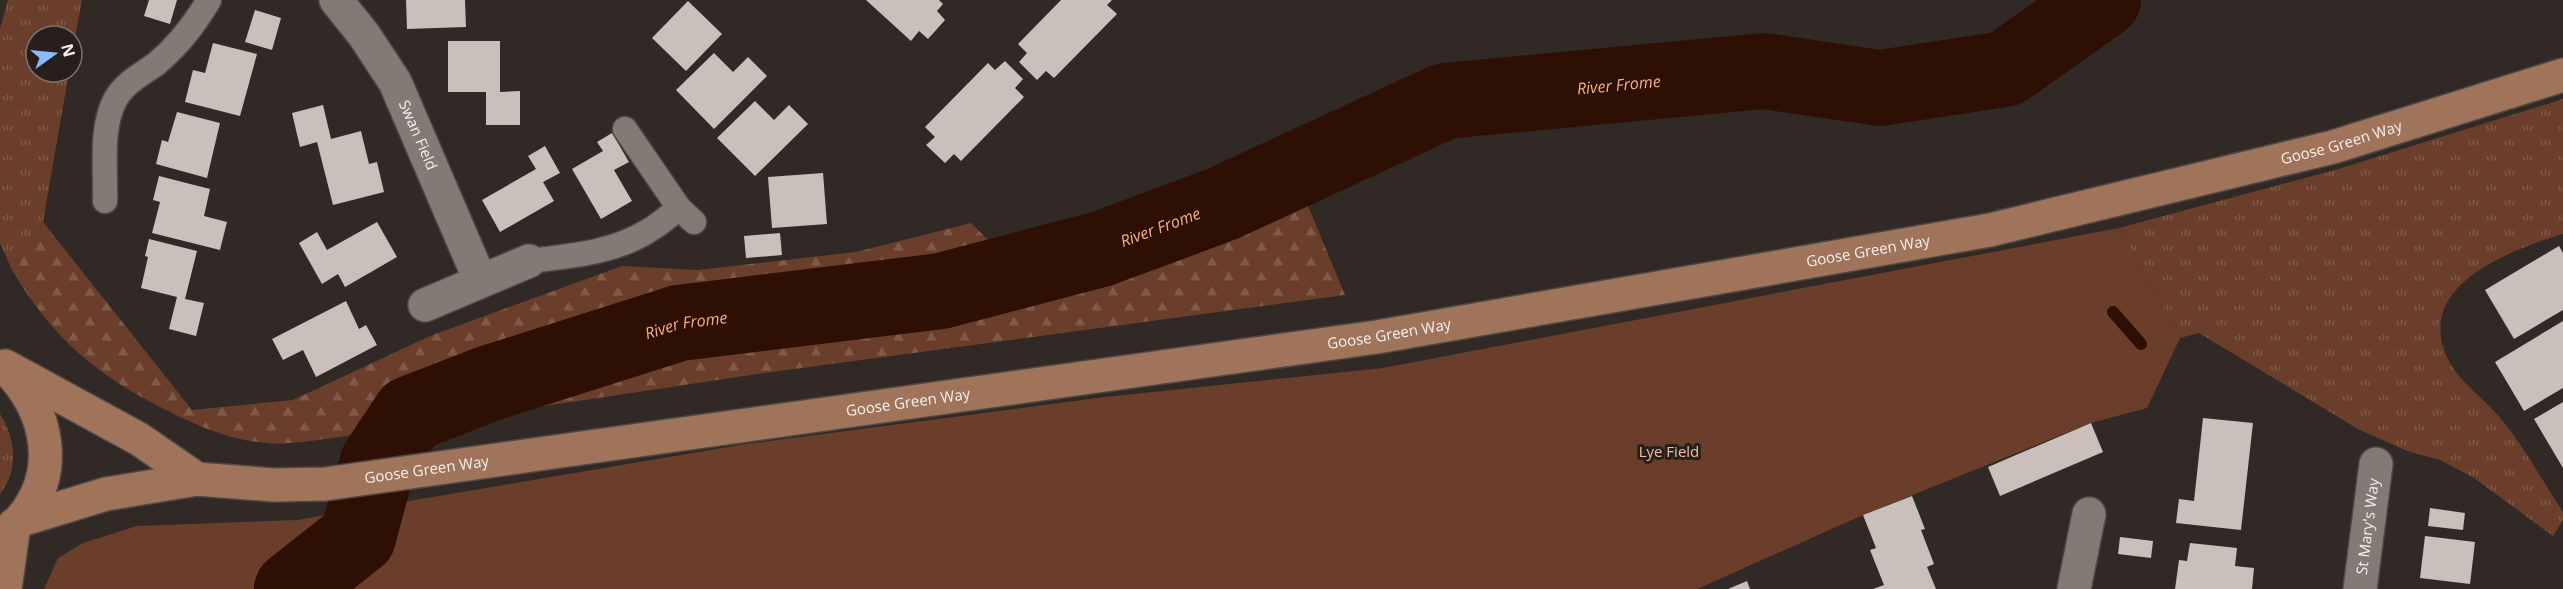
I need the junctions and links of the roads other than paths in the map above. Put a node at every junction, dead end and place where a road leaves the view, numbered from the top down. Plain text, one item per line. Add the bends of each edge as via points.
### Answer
1 (208, 0) edge
2 (336, 0) edge
3 (2563, 75) edge
4 (625, 129) dead end
5 (105, 201) dead end
6 (529, 261) joint
7 (480, 280) junction
8 (425, 305) dead end
9 (2, 365) edge
10 (2376, 464) dead end
11 (197, 479) junction
12 (2090, 514) dead end
13 (12, 528) edge
14 (5, 589) edge
15 (2074, 589) edge
16 (2360, 589) edge

1 - 5 lane via 189,34 129,82 115,99 107,120
2 - 7 street, Swan Field via 395,82
3 - 11 main road, Goose Green Way via 2321,150 1990,230 1377,337 325,484
4 - 6 lane via 686,215 619,245
6 - 7 street
7 - 8 street
9 - 11 main road, Goose Green Way via 139,440
9 - 13 main road via 28,391 42,423 46,456 39,490
10 - 16 street, St Mary's Way
11 - 13 main road, Goose Green Way via 106,494
12 - 15 street
13 - 14 main road

